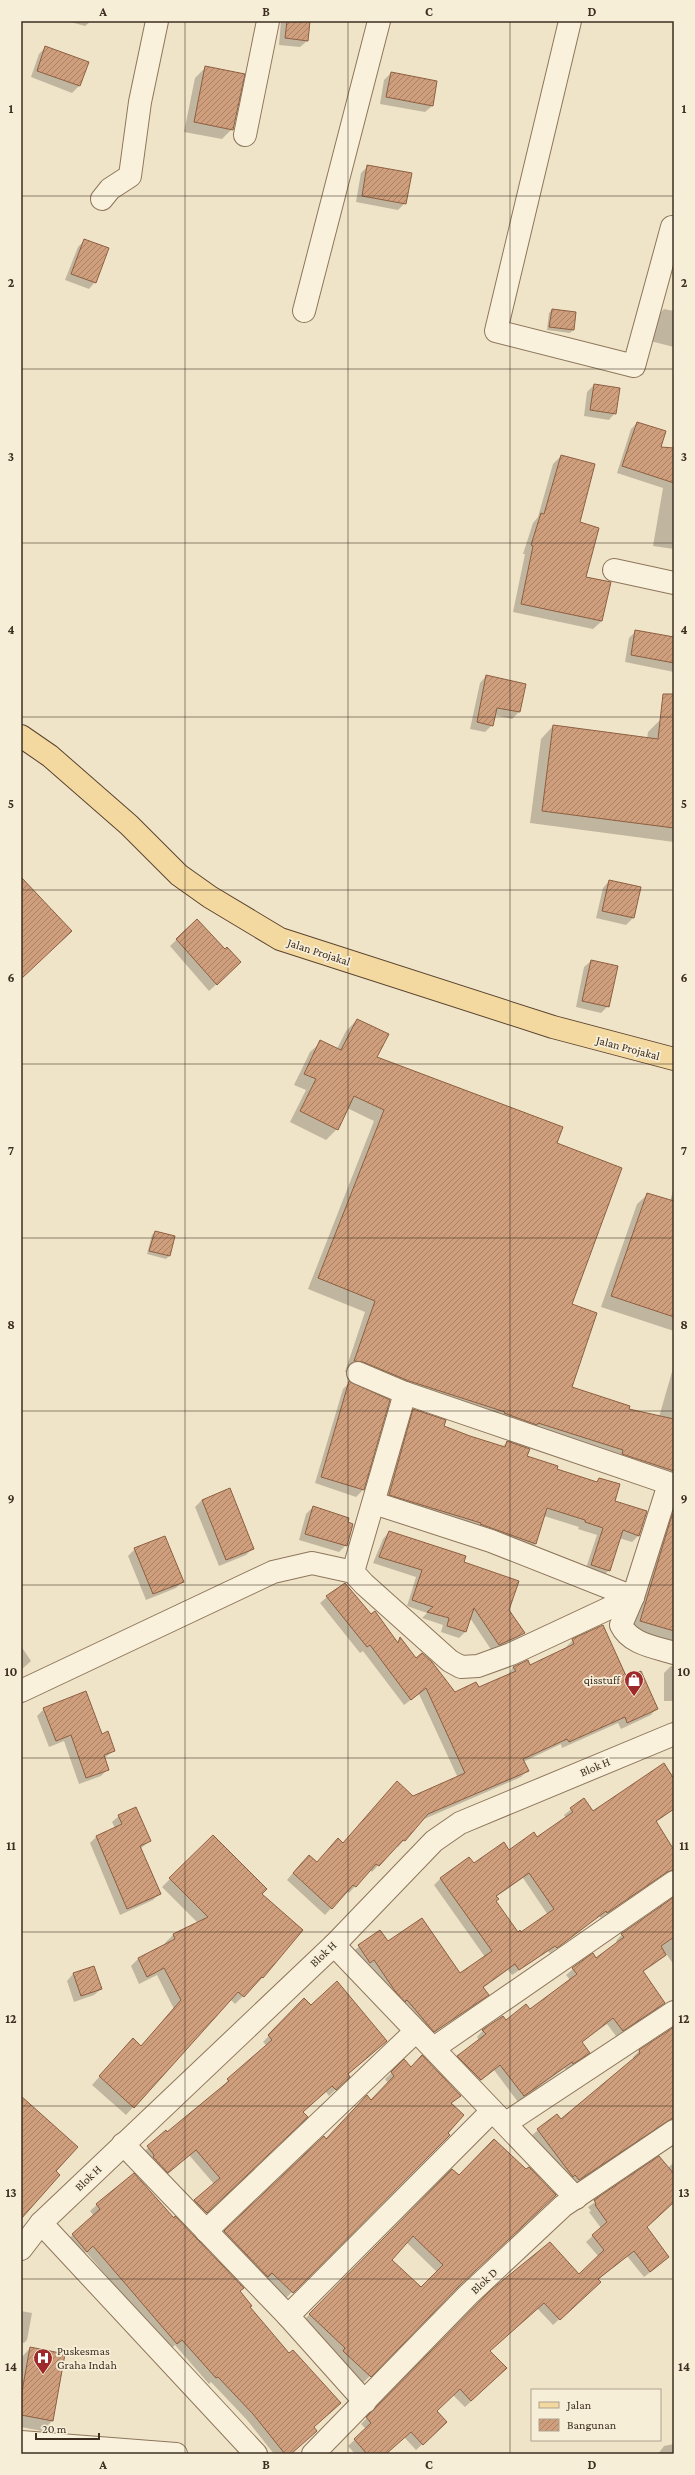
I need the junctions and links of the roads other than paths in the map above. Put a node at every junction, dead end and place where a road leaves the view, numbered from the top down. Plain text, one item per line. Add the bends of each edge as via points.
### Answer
1 (157, 21) edge
2 (268, 21) edge
3 (378, 21) edge
4 (570, 21) edge
5 (245, 135) dead end
6 (102, 199) dead end
7 (672, 227) dead end
8 (304, 311) dead end
9 (614, 570) dead end
10 (674, 582) edge
11 (21, 736) edge
12 (674, 1059) edge
13 (358, 1373) dead end
14 (405, 1393) junction
15 (671, 1485) edge
16 (374, 1503) junction
17 (353, 1572) junction
18 (633, 1597) junction
19 (674, 1653) edge
20 (21, 1691) edge
21 (674, 1734) edge
22 (674, 1882) edge
23 (334, 1945) junction
24 (674, 2012) edge
25 (416, 2031) junction
26 (434, 2048) junction
27 (499, 2117) junction
28 (674, 2131) edge
29 (123, 2144) junction
30 (576, 2198) junction
31 (41, 2223) junction
32 (206, 2231) junction
33 (21, 2248) edge
34 (288, 2316) junction
35 (365, 2402) junction
36 (21, 2442) edge
37 (176, 2454) edge
38 (256, 2454) edge
39 (313, 2454) edge

1 - 6 street via 140,102 130,176 110,189
2 - 5 street
3 - 8 street
4 - 7 street via 496,331 634,366
9 - 10 street
11 - 12 main road, Jalan Projakal via 50,756 129,825 179,875 280,939 553,1027
13 - 14 street
14 - 15 street
14 - 16 street
15 - 18 street
16 - 17 street
16 - 18 street via 491,1541
17 - 18 street via 450,1661 461,1668 478,1666 511,1654
17 - 20 street via 312,1563 273,1572
18 - 19 street via 622,1625 625,1633 633,1639
21 - 23 street, Blok H via 460,1823 434,1841
22 - 26 street
23 - 25 street
23 - 29 street, Blok H
24 - 27 street
25 - 26 street
25 - 32 street
26 - 27 street
27 - 30 street
27 - 34 street
28 - 30 street, Blok D
29 - 31 street, Blok H
29 - 32 street
30 - 35 street, Blok D via 564,2206 468,2295
31 - 33 street, Blok H
31 - 38 street
32 - 34 street
34 - 35 street
35 - 39 street, Blok D
36 - 37 street

